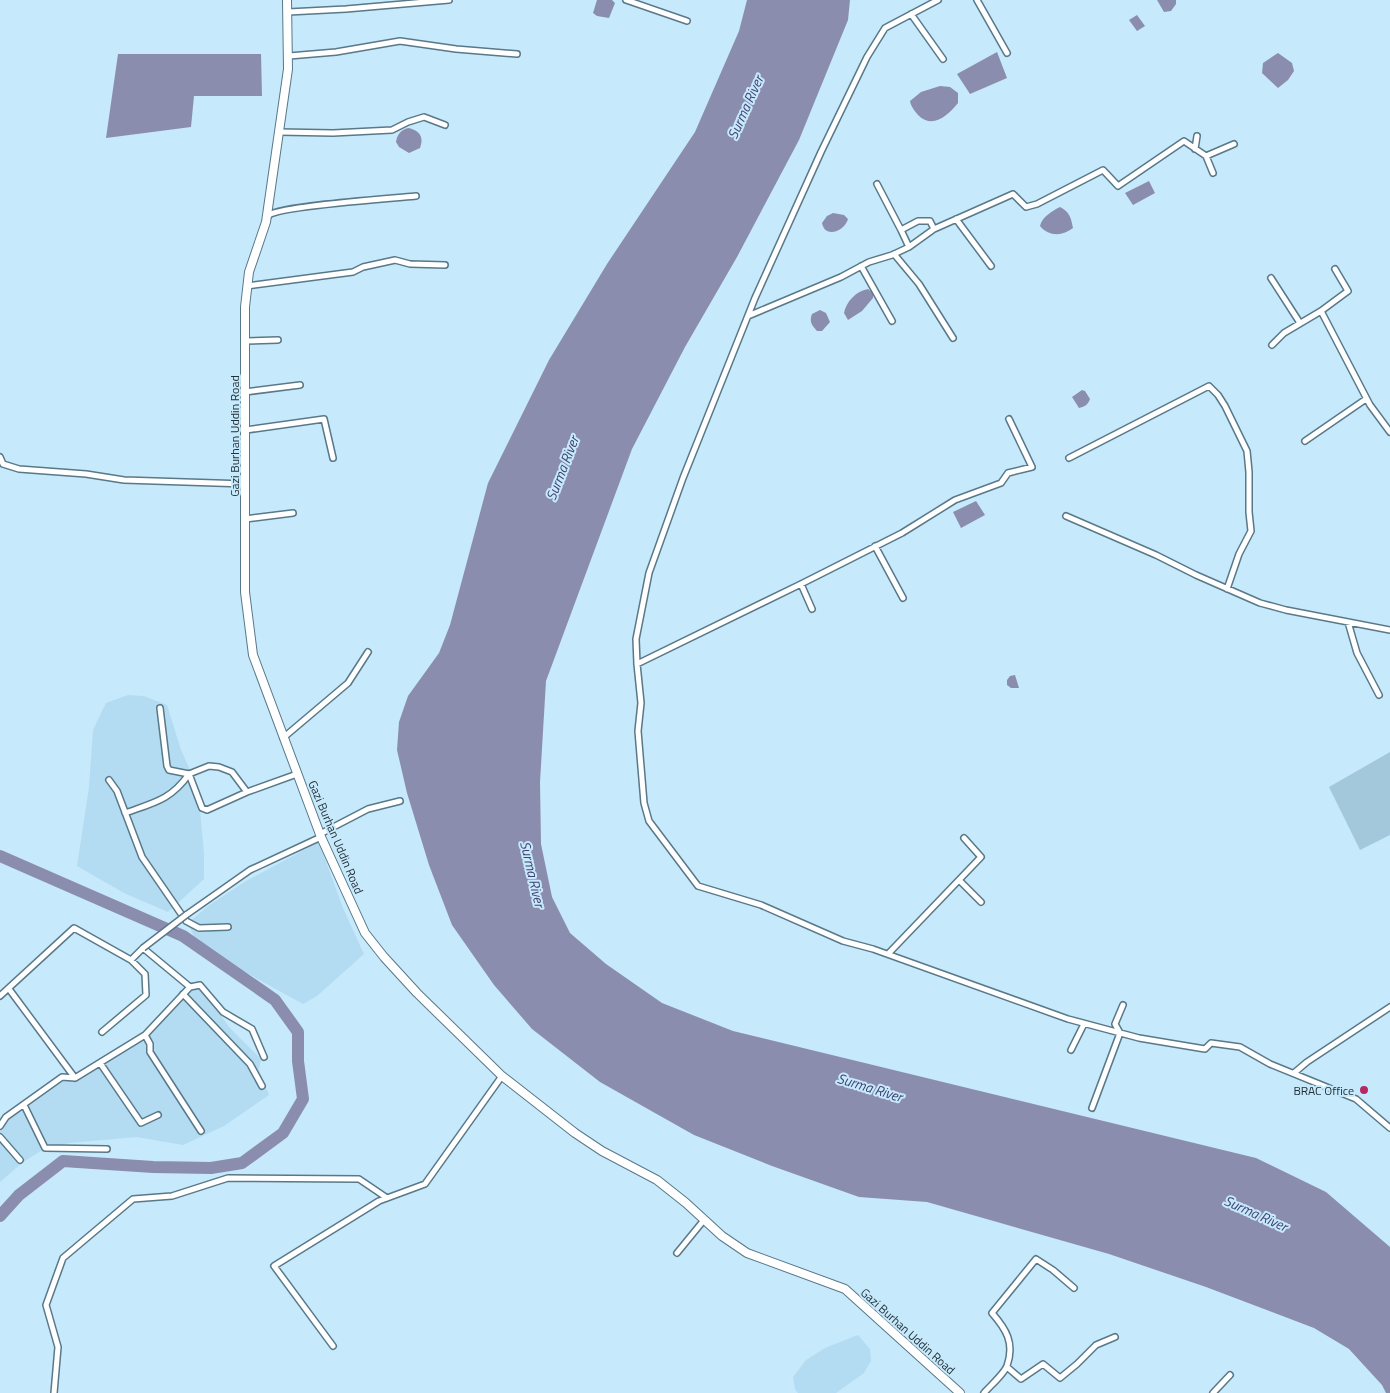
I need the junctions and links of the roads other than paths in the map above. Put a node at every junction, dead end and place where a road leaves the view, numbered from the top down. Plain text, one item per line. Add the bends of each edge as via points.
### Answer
1 (288, 0) edge
2 (449, 0) edge
3 (626, 0) edge
4 (938, 0) edge
5 (977, 0) edge
6 (288, 12) junction
7 (911, 14) junction
8 (687, 21) dead end
9 (1007, 53) dead end
10 (517, 54) dead end
11 (289, 56) junction
12 (942, 60) dead end
13 (445, 125) dead end
14 (279, 132) junction
15 (1197, 136) dead end
16 (1234, 144) dead end
17 (1195, 149) junction
18 (1206, 156) junction
19 (1213, 173) dead end
20 (876, 184) dead end
21 (416, 196) dead end
22 (267, 218) junction
23 (956, 219) junction
24 (934, 229) junction
25 (901, 230) junction
26 (909, 246) junction
27 (894, 254) junction
28 (445, 265) dead end
29 (862, 266) junction
30 (991, 266) dead end
31 (1335, 269) dead end
32 (1271, 278) dead end
33 (247, 286) junction
34 (1321, 311) junction
35 (748, 316) junction
36 (892, 321) dead end
37 (1300, 323) junction
38 (953, 338) dead end
39 (278, 340) dead end
40 (245, 341) junction
41 (1272, 345) dead end
42 (300, 385) dead end
43 (246, 392) junction
44 (1366, 399) junction
45 (1009, 419) dead end
46 (246, 430) junction
47 (1390, 432) edge
48 (1306, 441) dead end
49 (0, 457) edge
50 (333, 458) dead end
51 (1069, 458) dead end
52 (4, 464) junction
53 (0, 470) edge
54 (246, 484) junction
55 (294, 513) dead end
56 (1066, 516) dead end
57 (246, 519) junction
58 (875, 546) junction
59 (801, 584) junction
60 (1227, 589) junction
61 (902, 598) dead end
62 (812, 608) dead end
63 (1348, 622) junction
64 (1390, 630) edge
65 (368, 652) dead end
66 (637, 664) junction
67 (1379, 695) dead end
68 (160, 708) dead end
69 (284, 738) junction
70 (188, 774) junction
71 (297, 774) junction
72 (109, 780) dead end
73 (247, 792) junction
74 (400, 801) dead end
75 (125, 813) junction
76 (321, 835) junction
77 (964, 838) dead end
78 (959, 880) junction
79 (981, 902) dead end
80 (228, 926) dead end
81 (143, 948) junction
82 (888, 954) junction
83 (131, 960) junction
84 (190, 987) junction
85 (9, 989) junction
86 (183, 994) junction
87 (0, 996) edge
88 (1123, 1005) dead end
89 (1390, 1007) edge
90 (1084, 1024) junction
91 (102, 1032) dead end
92 (1120, 1033) junction
93 (145, 1035) junction
94 (1071, 1050) dead end
95 (264, 1057) dead end
96 (100, 1063) junction
97 (1294, 1073) junction
98 (502, 1076) junction
99 (75, 1078) junction
100 (262, 1086) dead end
101 (24, 1105) junction
102 (1092, 1108) dead end
103 (158, 1115) dead end
104 (0, 1126) edge
105 (1390, 1128) edge
106 (201, 1131) dead end
107 (0, 1136) edge
108 (107, 1149) dead end
109 (20, 1160) dead end
110 (386, 1198) junction
111 (704, 1220) junction
112 (677, 1253) dead end
113 (1074, 1288) dead end
114 (1114, 1337) dead end
115 (333, 1346) dead end
116 (1007, 1367) junction
117 (1230, 1375) dead end
118 (54, 1393) edge
119 (960, 1393) edge
120 (984, 1393) edge
121 (1213, 1393) edge

1 - 6 street, Gazi Burhan Uddin Road
2 - 6 street
3 - 8 street
4 - 7 street
5 - 9 street
6 - 11 street, Gazi Burhan Uddin Road
7 - 12 street
7 - 35 street via 884,28 867,57
10 - 11 street via 400,41
11 - 14 street, Gazi Burhan Uddin Road
13 - 14 street via 424,117 392,130
14 - 22 street, Gazi Burhan Uddin Road
15 - 17 street
16 - 18 street
17 - 18 street
17 - 23 street via 1184,141 1118,186 1103,170 1037,204 1026,207 1013,194
18 - 19 street
20 - 25 street
21 - 22 street via 302,207 269,214
22 - 33 street, Gazi Burhan Uddin Road
23 - 24 street
23 - 30 street
24 - 25 street via 930,221 918,221
24 - 26 street
25 - 26 street
26 - 27 street
27 - 29 street
27 - 38 street via 919,284
28 - 33 street via 395,260 353,272
29 - 35 street
29 - 36 street
31 - 34 street via 1348,291
32 - 37 street
33 - 40 street, Gazi Burhan Uddin Road
34 - 37 street
34 - 44 street
35 - 66 street via 649,573 636,639
37 - 41 street via 1284,332
39 - 40 street
40 - 43 street, Gazi Burhan Uddin Road
42 - 43 street
43 - 46 street, Gazi Burhan Uddin Road
44 - 47 street
44 - 48 street
45 - 58 street via 1032,467 1008,473 1001,483 956,500
46 - 50 street via 324,419
46 - 54 street, Gazi Burhan Uddin Road
49 - 52 street
51 - 60 street via 1209,386 1218,395 1247,451 1249,472 1251,531
52 - 53 street
52 - 54 street via 19,469 124,480
54 - 57 street, Gazi Burhan Uddin Road
55 - 57 street
56 - 60 street via 1156,554
57 - 69 street, Gazi Burhan Uddin Road via 245,592 253,655
58 - 59 street
58 - 61 street
59 - 62 street
59 - 66 street
60 - 63 street via 1260,603
63 - 64 street
63 - 67 street via 1357,653
65 - 69 street via 348,682
66 - 82 street via 644,803 649,821 698,886 761,905 843,941
68 - 70 street via 167,766 169,770
69 - 71 street, Gazi Burhan Uddin Road
70 - 73 street via 209,766 219,767 232,772
70 - 73 street via 204,810
70 - 75 street via 166,798
71 - 73 street
71 - 76 street, Gazi Burhan Uddin Road
72 - 75 street
74 - 76 street via 368,809
75 - 80 street via 142,856 186,921 198,928
76 - 81 street, bridge via 250,870
76 - 98 street, Gazi Burhan Uddin Road via 365,933 417,993
77 - 78 street via 981,857
78 - 79 street
78 - 82 street
81 - 83 street
81 - 84 street
82 - 90 street
83 - 85 street via 74,928
83 - 91 street via 145,974 146,994
84 - 86 street
84 - 95 street via 200,985 223,1012 252,1029
85 - 87 street
85 - 99 street
86 - 93 street
86 - 100 street via 250,1064
88 - 92 street via 1115,1024
89 - 97 street
90 - 92 street
90 - 94 street
92 - 97 street via 1205,1049 1211,1043 1240,1047 1255,1057
92 - 102 street
93 - 96 street
93 - 106 street via 150,1052
96 - 99 street
96 - 103 street via 141,1123
97 - 105 street via 1356,1099
98 - 110 street via 425,1184
98 - 111 street, Gazi Burhan Uddin Road via 575,1133 657,1180
99 - 101 street via 62,1078
101 - 104 street via 6,1117
101 - 108 street via 45,1148
107 - 109 street
110 - 115 street via 274,1266
110 - 118 street via 359,1179 228,1178 172,1196 133,1200 63,1258 46,1305 58,1347
111 - 112 street
111 - 119 street, Gazi Burhan Uddin Road via 747,1253 845,1289
113 - 116 street via 1036,1259 992,1313 1006,1330 1010,1347
114 - 116 street via 1096,1345 1060,1378 1043,1364 1021,1379
116 - 120 street
117 - 121 street

